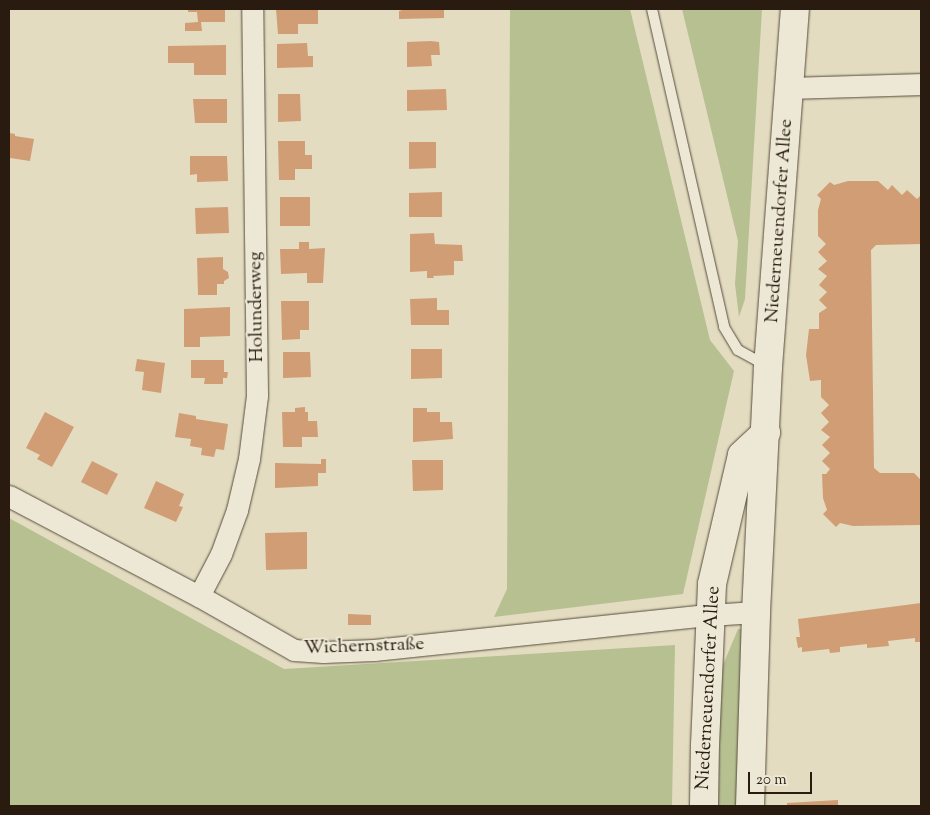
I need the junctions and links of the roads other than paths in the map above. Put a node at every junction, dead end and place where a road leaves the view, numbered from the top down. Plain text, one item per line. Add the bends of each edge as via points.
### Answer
1 (252, 9) edge
2 (652, 9) edge
3 (795, 9) edge
4 (921, 84) edge
5 (790, 88) junction
6 (768, 366) junction
7 (766, 433) junction
8 (9, 496) edge
9 (199, 596) junction
10 (756, 612) junction
11 (709, 615) junction
12 (704, 806) edge
13 (750, 806) edge

1 - 9 street, Holunderweg via 257,396 249,459 237,510 221,554
2 - 6 lane via 724,327 738,350
3 - 5 main road, Niederneuendorfer Allee
4 - 5 street
5 - 6 main road, Niederneuendorfer Allee
6 - 7 main road, Niederneuendorfer Allee
7 - 10 main road, Niederneuendorfer Allee
7 - 11 main road, Niederneuendorfer Allee via 742,455 712,584
8 - 9 street, Wichernstraße
9 - 11 street, Wichernstraße via 294,650 323,652 374,650
10 - 11 street, Wichernstraße
10 - 13 main road, Niederneuendorfer Allee
11 - 12 main road, Niederneuendorfer Allee

